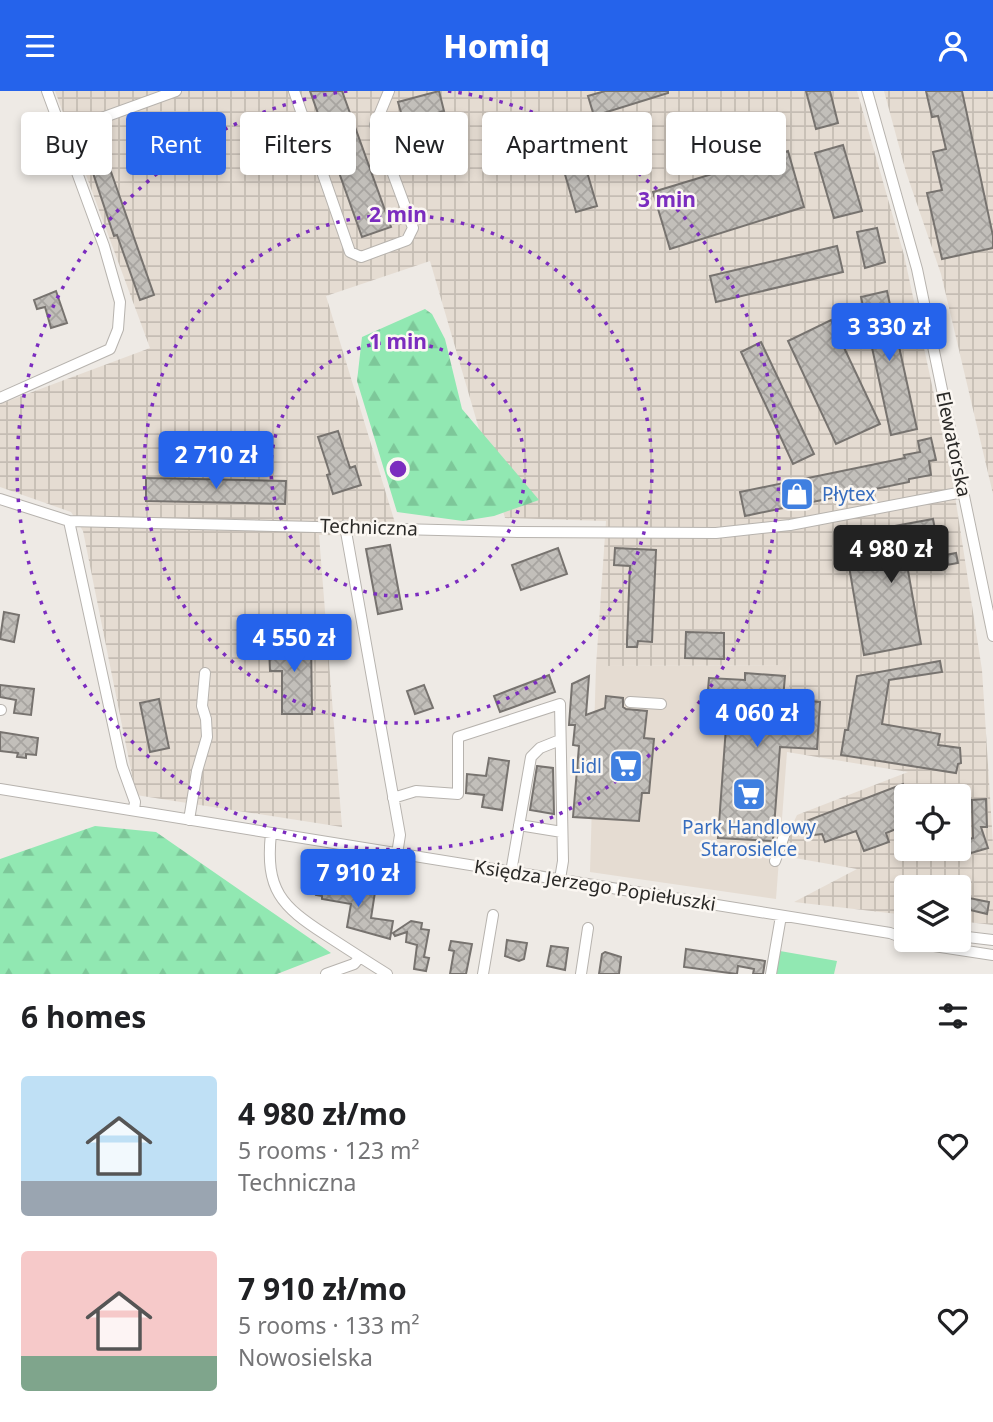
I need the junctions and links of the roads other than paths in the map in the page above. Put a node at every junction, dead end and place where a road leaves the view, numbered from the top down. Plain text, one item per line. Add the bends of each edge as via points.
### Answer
1 (47, 91) edge
2 (176, 91) edge
3 (294, 91) edge
4 (389, 91) edge
5 (867, 91) edge
6 (55, 112) edge
7 (112, 114) edge
8 (78, 175) edge
9 (0, 398) edge
10 (963, 492) junction
11 (0, 499) edge
12 (69, 521) junction
13 (345, 526) junction
14 (993, 636) edge
15 (205, 673) dead end
16 (630, 702) dead end
17 (661, 704) dead end
18 (560, 740) junction
19 (0, 789) edge
20 (393, 798) junction
21 (134, 810) junction
22 (189, 820) junction
23 (519, 825) junction
24 (562, 832) junction
25 (271, 833) junction
26 (785, 833) dead end
27 (397, 854) junction
28 (775, 861) dead end
29 (511, 872) junction
30 (560, 879) junction
31 (493, 915) dead end
32 (781, 916) junction
33 (588, 928) dead end
34 (890, 933) junction
35 (894, 933) edge
36 (894, 934) edge
37 (971, 937) edge
38 (993, 940) edge
39 (971, 952) edge
40 (993, 955) edge
41 (360, 957) junction
42 (326, 974) edge
43 (387, 974) edge
44 (483, 974) edge
45 (581, 974) edge
46 (771, 974) edge

1 - 6 street
2 - 7 street
3 - 4 street via 350,252 361,257 407,240 412,228 375,125
5 - 10 street, Elewatorska via 917,269
8 - 9 street via 120,302 118,329 110,349
10 - 13 street, Techniczna via 790,525 716,533
10 - 14 street, Elewatorska
11 - 12 street, Techniczna
12 - 13 street, Techniczna
12 - 21 street
13 - 20 street
15 - 22 street via 202,706 207,737
16 - 17 street
18 - 20 street via 560,705 458,737 458,794 416,791
18 - 23 street via 531,757
18 - 24 street
19 - 21 street, Księdza Jerzego Popiełuszki
20 - 27 street via 400,835
21 - 22 street, Księdza Jerzego Popiełuszki
22 - 25 street, Księdza Jerzego Popiełuszki
23 - 24 street
23 - 29 street
24 - 30 street
25 - 27 street, Księdza Jerzego Popiełuszki
25 - 41 street via 269,868 285,903
26 - 28 street
27 - 29 street, Księdza Jerzego Popiełuszki
29 - 30 street, Księdza Jerzego Popiełuszki
30 - 32 street, Księdza Jerzego Popiełuszki
31 - 44 street
32 - 34 street, Księdza Jerzego Popiełuszki
32 - 46 street
33 - 45 street
34 - 35 street, Księdza Jerzego Popiełuszki
34 - 36 street, Księdza Jerzego Popiełuszki
37 - 38 street
39 - 40 street, Księdza Jerzego Popiełuszki
41 - 42 street via 354,964
41 - 43 street

